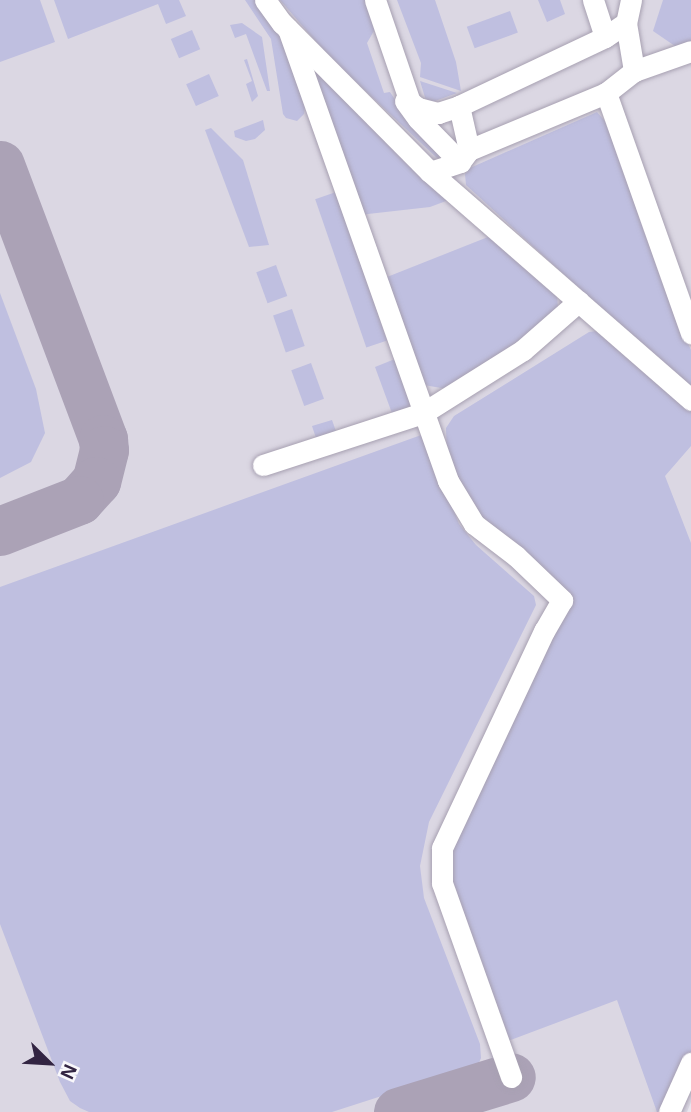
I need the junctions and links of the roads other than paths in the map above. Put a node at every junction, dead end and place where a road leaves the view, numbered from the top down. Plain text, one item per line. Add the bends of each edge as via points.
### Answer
1 (265, 0) edge
2 (375, 0) edge
3 (593, 0) edge
4 (631, 0) edge
5 (625, 23) junction
6 (288, 29) junction
7 (606, 37) junction
8 (691, 51) edge
9 (634, 71) junction
10 (405, 89) junction
11 (606, 93) junction
12 (460, 106) junction
13 (465, 156) junction
14 (430, 172) junction
15 (579, 302) junction
16 (691, 333) edge
17 (691, 400) edge
18 (424, 413) junction
19 (263, 466) dead end
20 (691, 1063) edge
21 (511, 1077) dead end
22 (669, 1112) edge

1 - 6 lane
2 - 10 lane
3 - 7 lane
4 - 5 lane
5 - 7 lane
5 - 9 lane
6 - 14 lane
6 - 18 lane
7 - 12 lane
8 - 9 lane
9 - 11 lane
10 - 12 lane via 418,108 438,113
10 - 13 lane via 404,99 418,119
11 - 13 lane
11 - 16 lane
12 - 13 lane
13 - 14 lane
14 - 15 lane
15 - 17 lane
15 - 18 lane via 523,350
18 - 19 lane
18 - 21 lane via 448,481 474,524 562,600 442,848 442,883
20 - 22 lane

